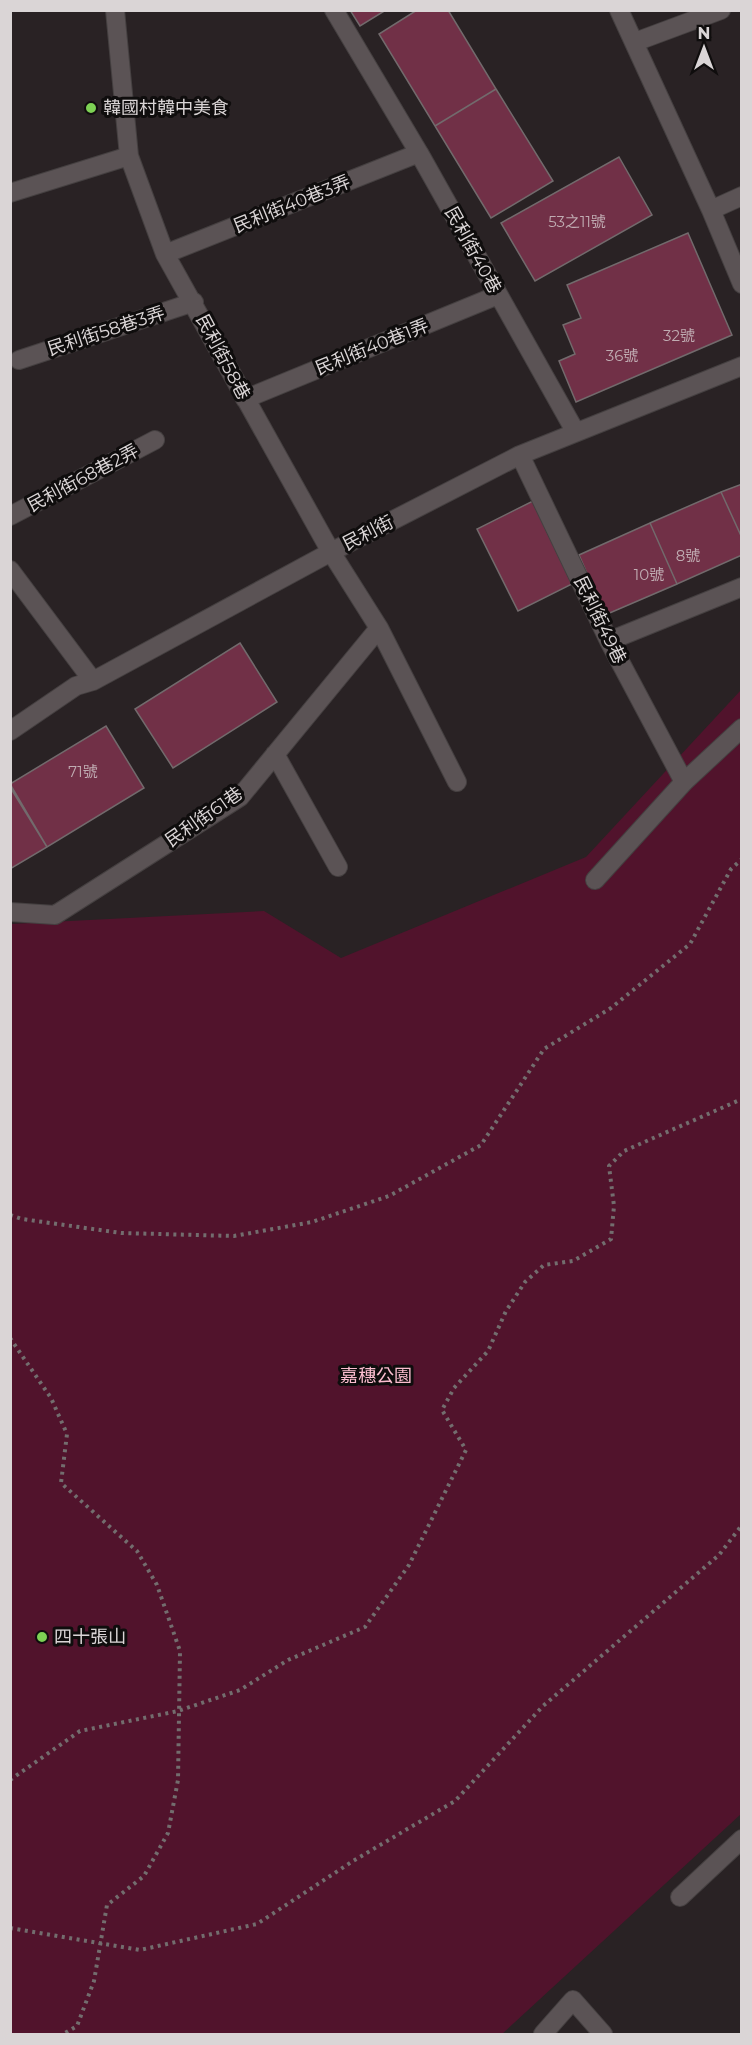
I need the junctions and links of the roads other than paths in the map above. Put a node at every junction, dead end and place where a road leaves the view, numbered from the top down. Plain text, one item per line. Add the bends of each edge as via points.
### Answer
1 (115, 10) edge
2 (334, 10) edge
3 (619, 10) edge
4 (721, 10) edge
5 (635, 42) junction
6 (419, 153) junction
7 (129, 156) junction
8 (10, 193) edge
9 (741, 196) edge
10 (711, 210) junction
11 (165, 254) junction
12 (741, 284) edge
13 (498, 295) junction
14 (194, 302) junction
15 (19, 360) dead end
16 (741, 366) edge
17 (245, 399) junction
18 (575, 431) junction
19 (155, 440) dead end
20 (520, 455) junction
21 (10, 516) edge
22 (331, 552) junction
23 (10, 570) edge
24 (741, 587) edge
25 (379, 628) junction
26 (609, 641) junction
27 (93, 681) junction
28 (741, 728) edge
29 (10, 731) edge
30 (275, 754) junction
31 (457, 782) dead end
32 (684, 782) junction
33 (338, 867) dead end
34 (595, 880) dead end
35 (10, 912) edge
36 (741, 1839) edge
37 (680, 1897) dead end
38 (543, 2034) edge
39 (603, 2034) edge

1 - 7 street, 民利街58巷
2 - 6 street, 民利街40巷
3 - 5 street
4 - 5 street
5 - 10 street
6 - 11 street, 民利街40巷3弄
6 - 13 street, 民利街40巷
7 - 8 street
7 - 11 street, 民利街58巷
9 - 10 street
10 - 12 street
11 - 14 street, 民利街58巷
13 - 17 street, 民利街40巷1弄
13 - 18 street, 民利街40巷
14 - 15 street, 民利街58巷3弄
14 - 17 street, 民利街58巷
16 - 18 street, 民利街
17 - 22 street, 民利街58巷
18 - 20 street, 民利街
19 - 21 street, 民利街68巷2弄
20 - 22 street, 民利街
20 - 26 street, 民利街49巷
22 - 25 street
22 - 27 street, 民利街
23 - 27 street
24 - 26 street
25 - 30 street, 民利街61巷
25 - 31 street
26 - 32 street, 民利街49巷
27 - 29 street, 民利街 via 76,686
28 - 32 street
30 - 33 street
30 - 35 street, 民利街61巷 via 240,797 55,915
32 - 34 street
36 - 37 street
38 - 39 street via 573,2000

